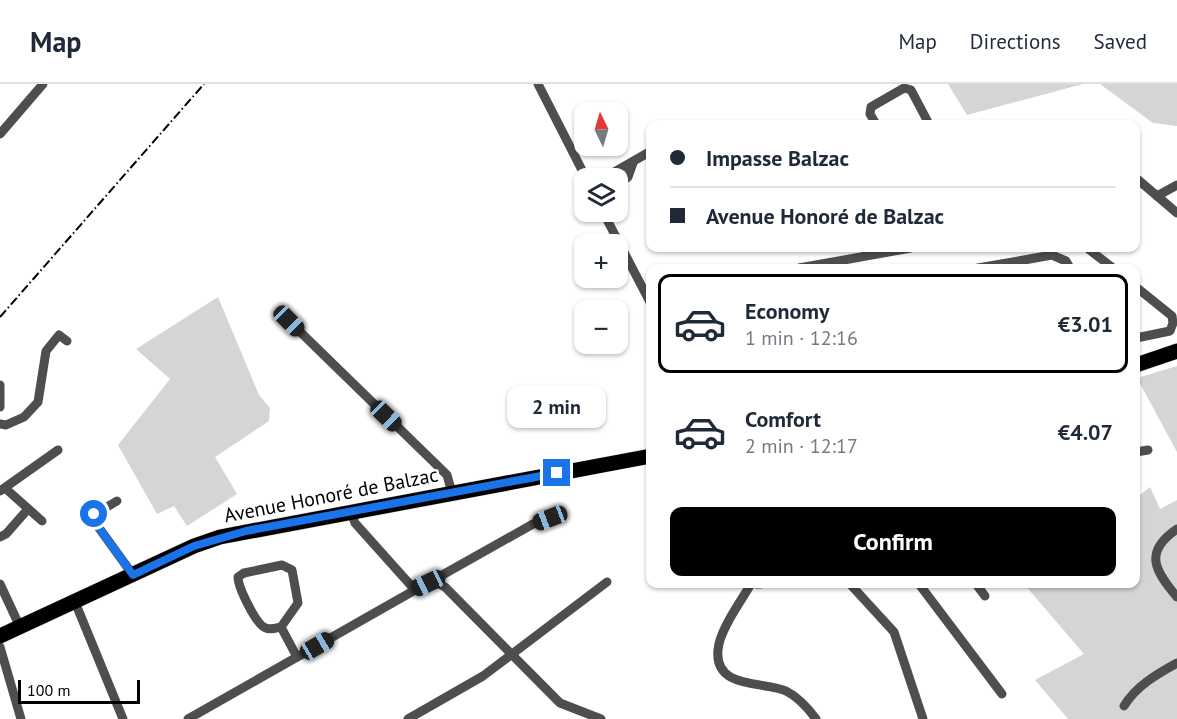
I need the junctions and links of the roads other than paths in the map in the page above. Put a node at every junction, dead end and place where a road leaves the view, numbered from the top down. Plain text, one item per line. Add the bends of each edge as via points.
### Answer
1 (43, 84) edge
2 (538, 84) edge
3 (874, 120) edge
4 (927, 120) edge
5 (0, 133) edge
6 (646, 154) edge
7 (633, 163) junction
8 (581, 168) edge
9 (623, 168) edge
10 (628, 177) edge
11 (1140, 181) edge
12 (1177, 185) edge
13 (1157, 196) junction
14 (1177, 213) edge
15 (608, 222) edge
16 (895, 252) edge
17 (1092, 252) edge
18 (850, 264) edge
19 (1001, 264) edge
20 (1068, 264) edge
21 (1108, 264) edge
22 (1140, 289) edge
23 (646, 294) edge
24 (289, 321) dead end
25 (1140, 337) edge
26 (67, 341) dead end
27 (1177, 351) edge
28 (1140, 363) edge
29 (0, 385) edge
30 (0, 407) edge
31 (0, 424) edge
32 (58, 450) dead end
33 (1148, 450) dead end
34 (1140, 451) edge
35 (646, 457) edge
36 (3, 490) edge
37 (452, 493) junction
38 (117, 501) dead end
39 (28, 509) junction
40 (351, 512) junction
41 (550, 518) dead end
42 (42, 520) dead end
43 (1177, 529) edge
44 (0, 537) edge
45 (133, 575) junction
46 (435, 582) junction
47 (607, 582) dead end
48 (0, 584) edge
49 (749, 588) edge
50 (854, 588) edge
51 (923, 588) edge
52 (979, 588) edge
53 (415, 590) junction
54 (985, 596) dead end
55 (1177, 597) edge
56 (75, 602) junction
57 (20, 627) junction
58 (281, 627) junction
59 (0, 636) edge
60 (0, 647) edge
61 (512, 654) junction
62 (297, 657) junction
63 (1177, 663) edge
64 (1002, 694) dead end
65 (1124, 706) dead end
66 (21, 719) edge
67 (123, 719) edge
68 (188, 719) edge
69 (408, 719) edge
70 (601, 719) edge
71 (816, 719) edge
72 (923, 719) edge

1 - 5 street
2 - 8 street
3 - 4 street via 871,107 904,88 911,90
6 - 7 street
7 - 9 street
7 - 10 street
11 - 13 street
12 - 13 street
13 - 14 street
15 - 23 street
16 - 18 street
17 - 21 street
19 - 20 street via 1052,255
22 - 25 street via 1172,316 1173,323 1170,331
24 - 37 street via 447,475
26 - 31 street via 59,335 46,351 38,402 24,417
27 - 28 main road
29 - 30 street
32 - 36 street
33 - 34 street
35 - 37 main road, Avenue Honoré de Balzac
36 - 39 street
37 - 40 main road, Avenue Honoré de Balzac
38 - 45 street via 94,514 94,521
39 - 42 street
39 - 44 street
40 - 45 main road, Avenue Honoré de Balzac via 220,537
40 - 53 street via 355,523
41 - 46 street
43 - 55 street via 1158,548 1154,561 1160,576
45 - 56 main road, Avenue Honoré de Balzac
46 - 53 street
46 - 61 street via 445,587
47 - 61 street
48 - 57 street
49 - 71 street via 721,638 717,652 723,668 733,680 784,690 801,701
50 - 72 street via 894,632
51 - 64 street
52 - 54 street
53 - 62 street
56 - 57 main road, Avenue Honoré de Balzac
56 - 67 street
57 - 59 main road, Avenue Honoré de Balzac
58 - 58 street via 298,603 292,570 282,565 244,573 238,578 238,586 261,626
58 - 62 street
60 - 66 street
61 - 69 street via 483,676
61 - 70 street via 560,703
62 - 68 street
63 - 65 street via 1131,694

